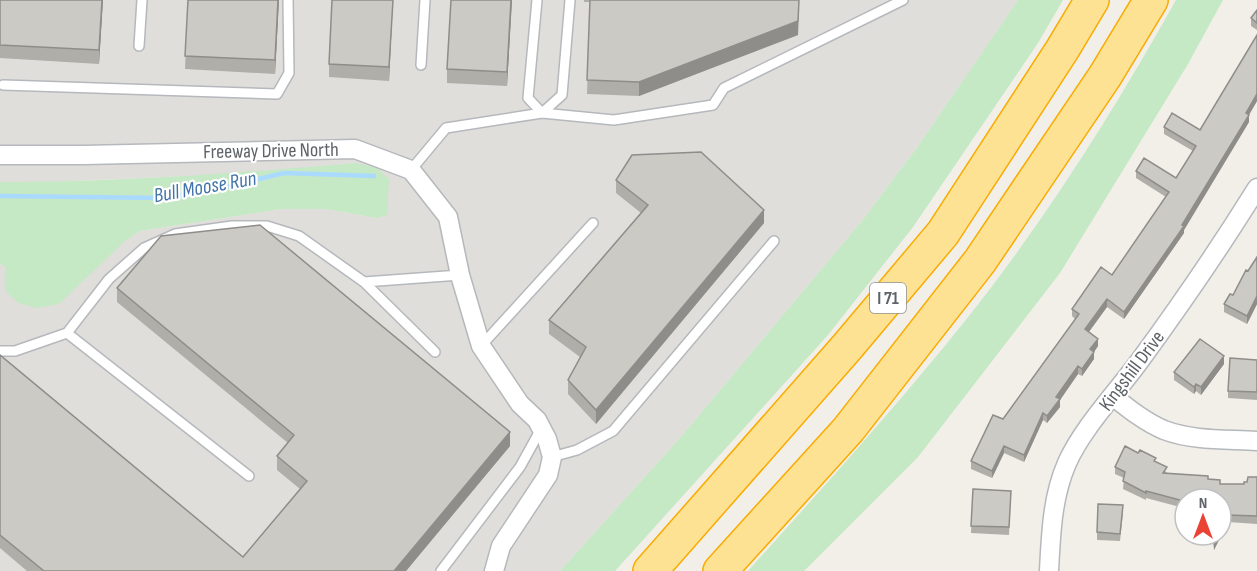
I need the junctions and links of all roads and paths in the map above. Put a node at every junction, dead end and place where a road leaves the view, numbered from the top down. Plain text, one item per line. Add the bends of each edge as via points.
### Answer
1 (142, 0) edge
2 (288, 0) edge
3 (425, 0) edge
4 (537, 0) edge
5 (570, 0) edge
6 (903, 0) edge
7 (1092, 0) edge
8 (1151, 0) edge
9 (139, 46) dead end
10 (421, 65) dead end
11 (3, 85) dead end
12 (542, 113) junction
13 (0, 155) edge
14 (411, 170) junction
15 (1257, 188) edge
16 (593, 223) dead end
17 (774, 241) dead end
18 (460, 275) junction
19 (364, 282) junction
20 (67, 333) junction
21 (481, 346) junction
22 (0, 351) edge
23 (435, 352) dead end
24 (1114, 396) junction
25 (544, 434) junction
26 (1257, 441) edge
27 (552, 457) junction
28 (249, 476) dead end
29 (441, 571) edge
30 (494, 571) edge
31 (650, 571) edge
32 (720, 571) edge
33 (1049, 571) edge

1 - 9 lane
2 - 11 lane via 289,73 277,94
3 - 10 lane
4 - 12 lane via 528,98
5 - 12 lane via 562,95
6 - 12 lane via 724,88 713,105 614,120
7 - 31 highway, I 71 via 944,233
8 - 32 highway, I 71 via 1105,76 980,261 848,430
12 - 14 lane via 446,128
13 - 14 street, Freeway Drive North via 355,149
14 - 18 street via 448,216
15 - 24 street, Kingshill Drive via 1170,320
16 - 21 lane
17 - 27 lane via 614,431 577,450
18 - 19 lane
18 - 21 street
19 - 20 lane via 299,236 267,226 232,226 175,234 144,248 109,279
19 - 23 lane
20 - 22 lane via 15,351
20 - 28 lane
21 - 25 street
24 - 26 street via 1164,430 1204,438
24 - 33 street, Kingshill Drive via 1077,445 1059,484
25 - 27 street
25 - 29 lane
27 - 30 street via 548,475 501,546

